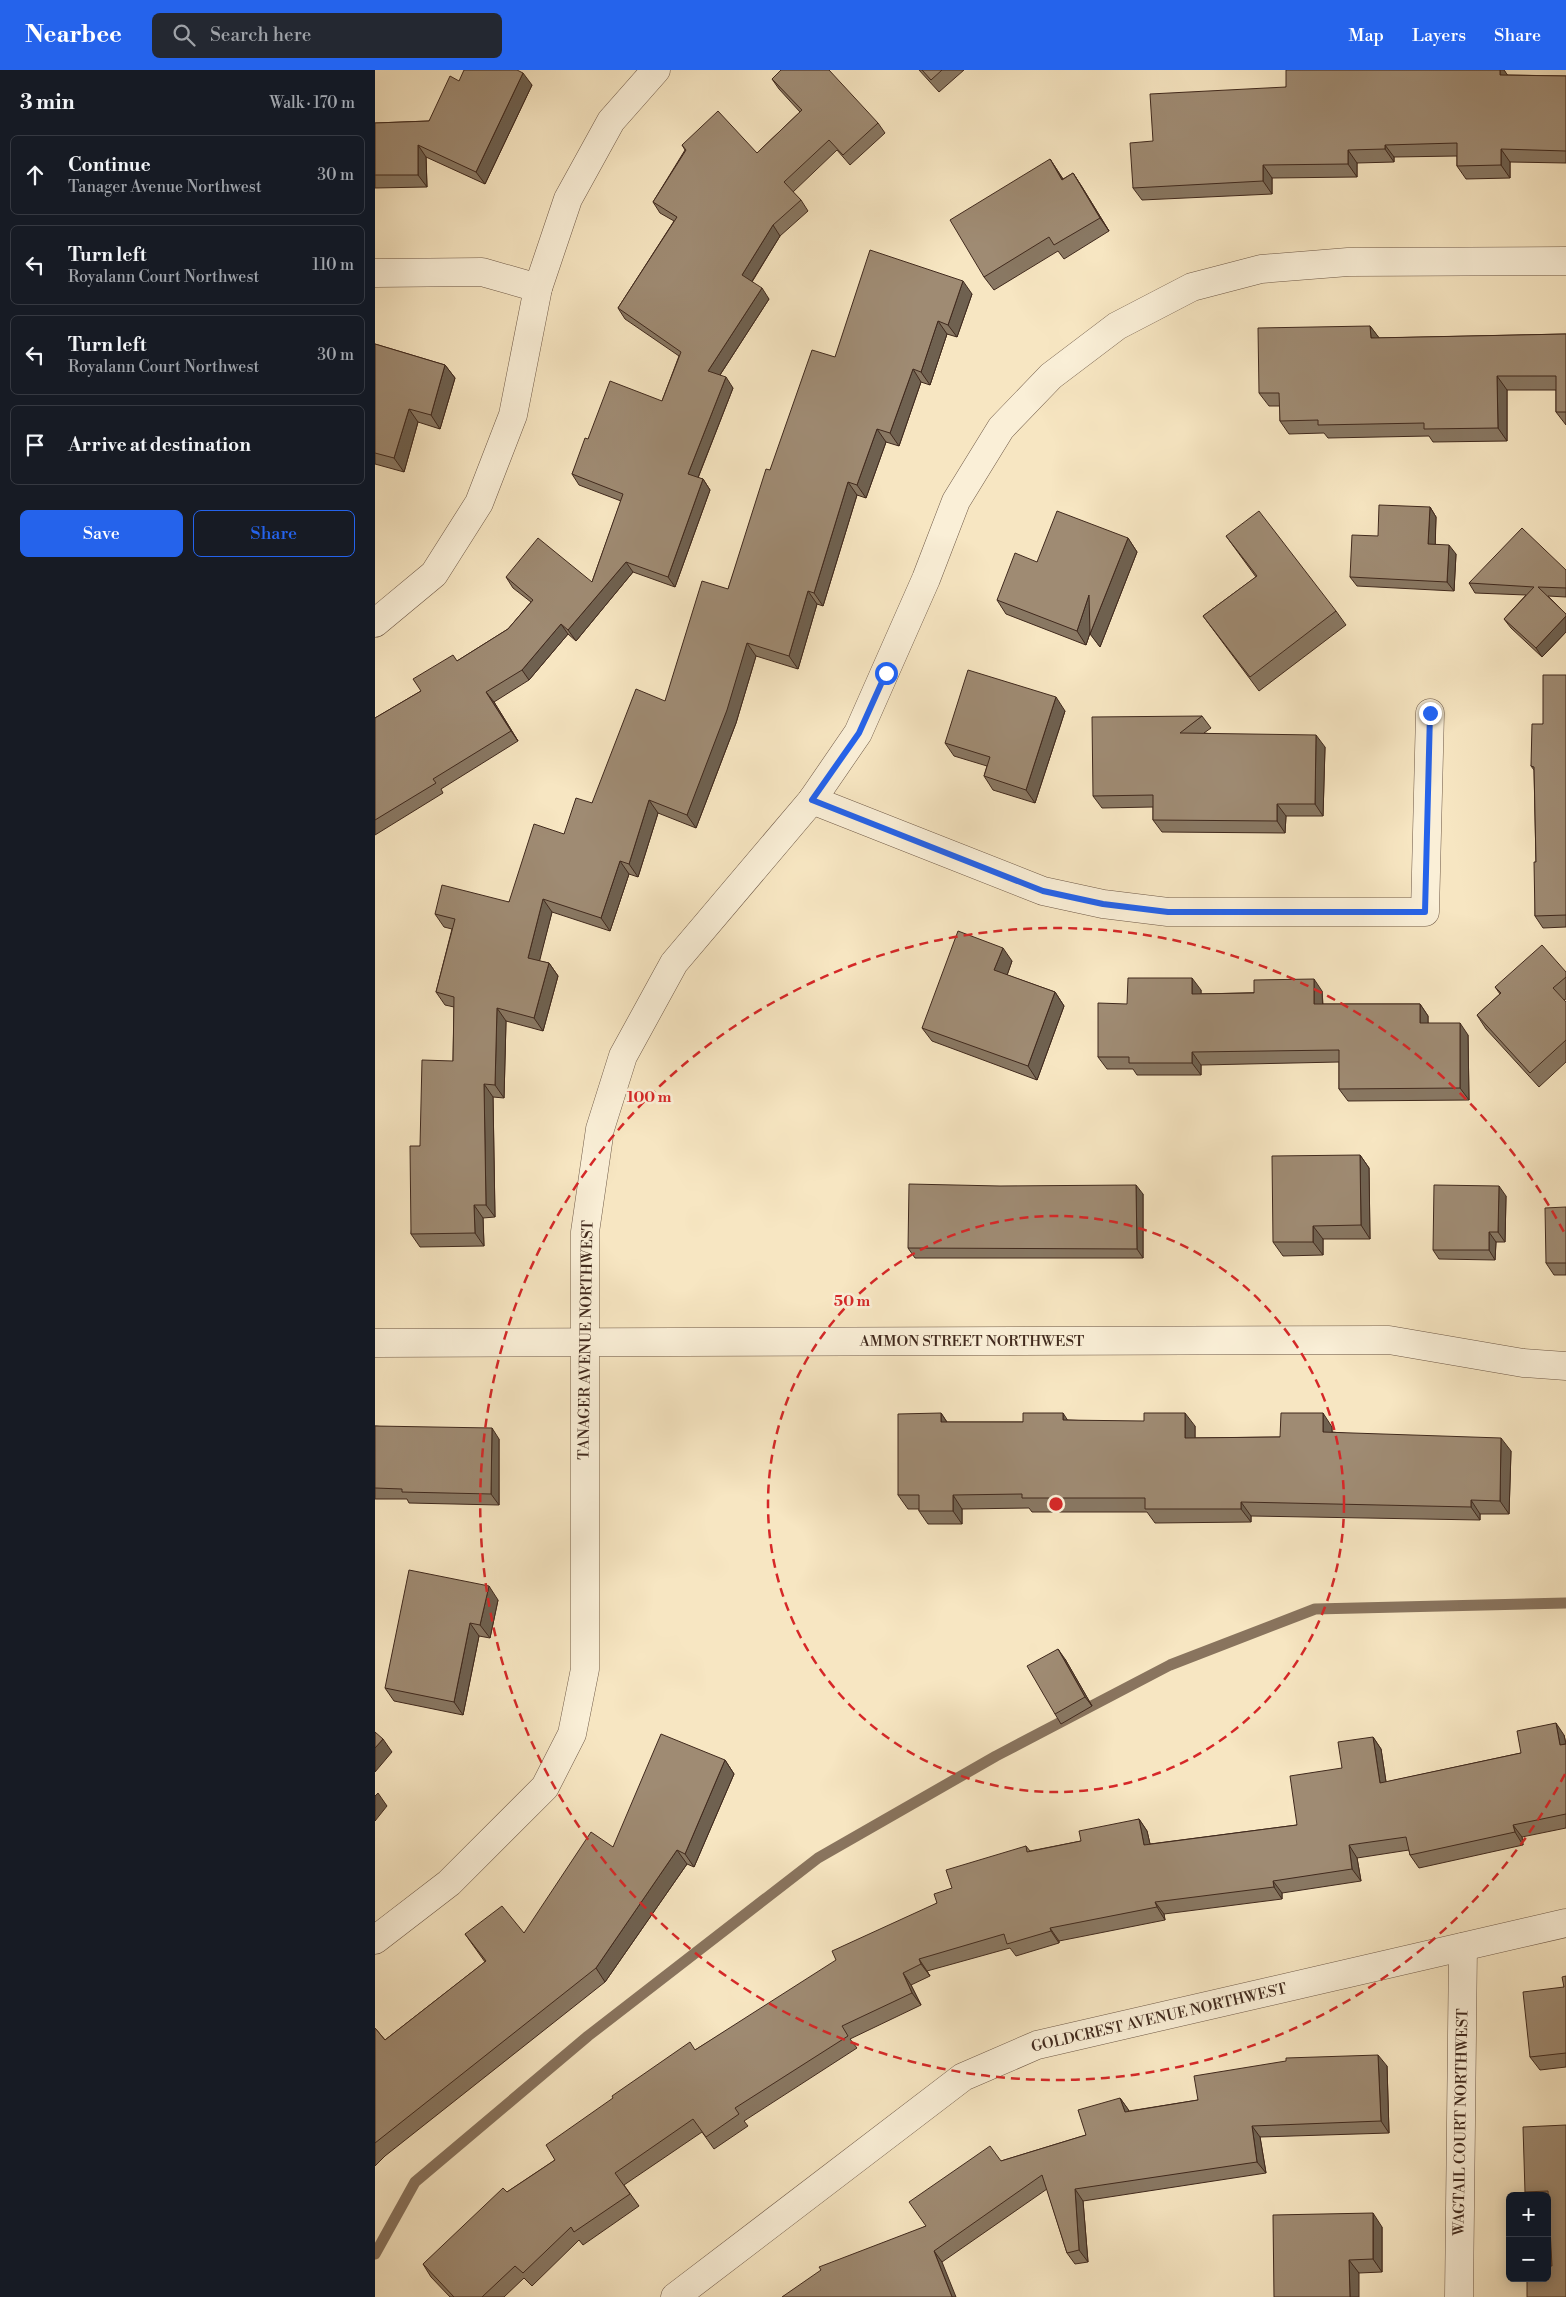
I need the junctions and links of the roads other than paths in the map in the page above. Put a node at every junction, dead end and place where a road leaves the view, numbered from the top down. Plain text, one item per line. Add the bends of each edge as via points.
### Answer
1 (657, 70) edge
2 (1566, 261) edge
3 (375, 273) edge
4 (538, 288) junction
5 (375, 622) edge
6 (1430, 713) dead end
7 (812, 800) junction
8 (583, 1342) junction
9 (375, 1343) edge
10 (1566, 1366) edge
11 (1566, 1923) edge
12 (375, 1940) edge
13 (1463, 1947) junction
14 (675, 2297) edge
15 (1459, 2297) edge

1 - 4 street via 611,121 573,190
2 - 7 street, TANAGER AVENUE NORTHWEST via 1348,262 1261,270 1192,287 1117,326 1051,376 1001,428 956,501 859,733
3 - 4 street via 482,272
4 - 5 street via 513,415 479,503 433,574
6 - 7 street via 1425,912 1168,912 1103,904 1043,891
7 - 8 street, TANAGER AVENUE NORTHWEST via 674,963 623,1056 600,1129 585,1232
8 - 9 street, AMMON STREET NORTHWEST
8 - 10 street, AMMON STREET NORTHWEST via 1389,1340 1523,1363
8 - 12 street, TANAGER AVENUE NORTHWEST via 585,1669 572,1734 545,1786 449,1882
11 - 13 street, GOLDCREST AVENUE NORTHWEST
13 - 14 street, GOLDCREST AVENUE NORTHWEST via 1037,2045 963,2077
13 - 15 street, WAGTAIL COURT NORTHWEST

